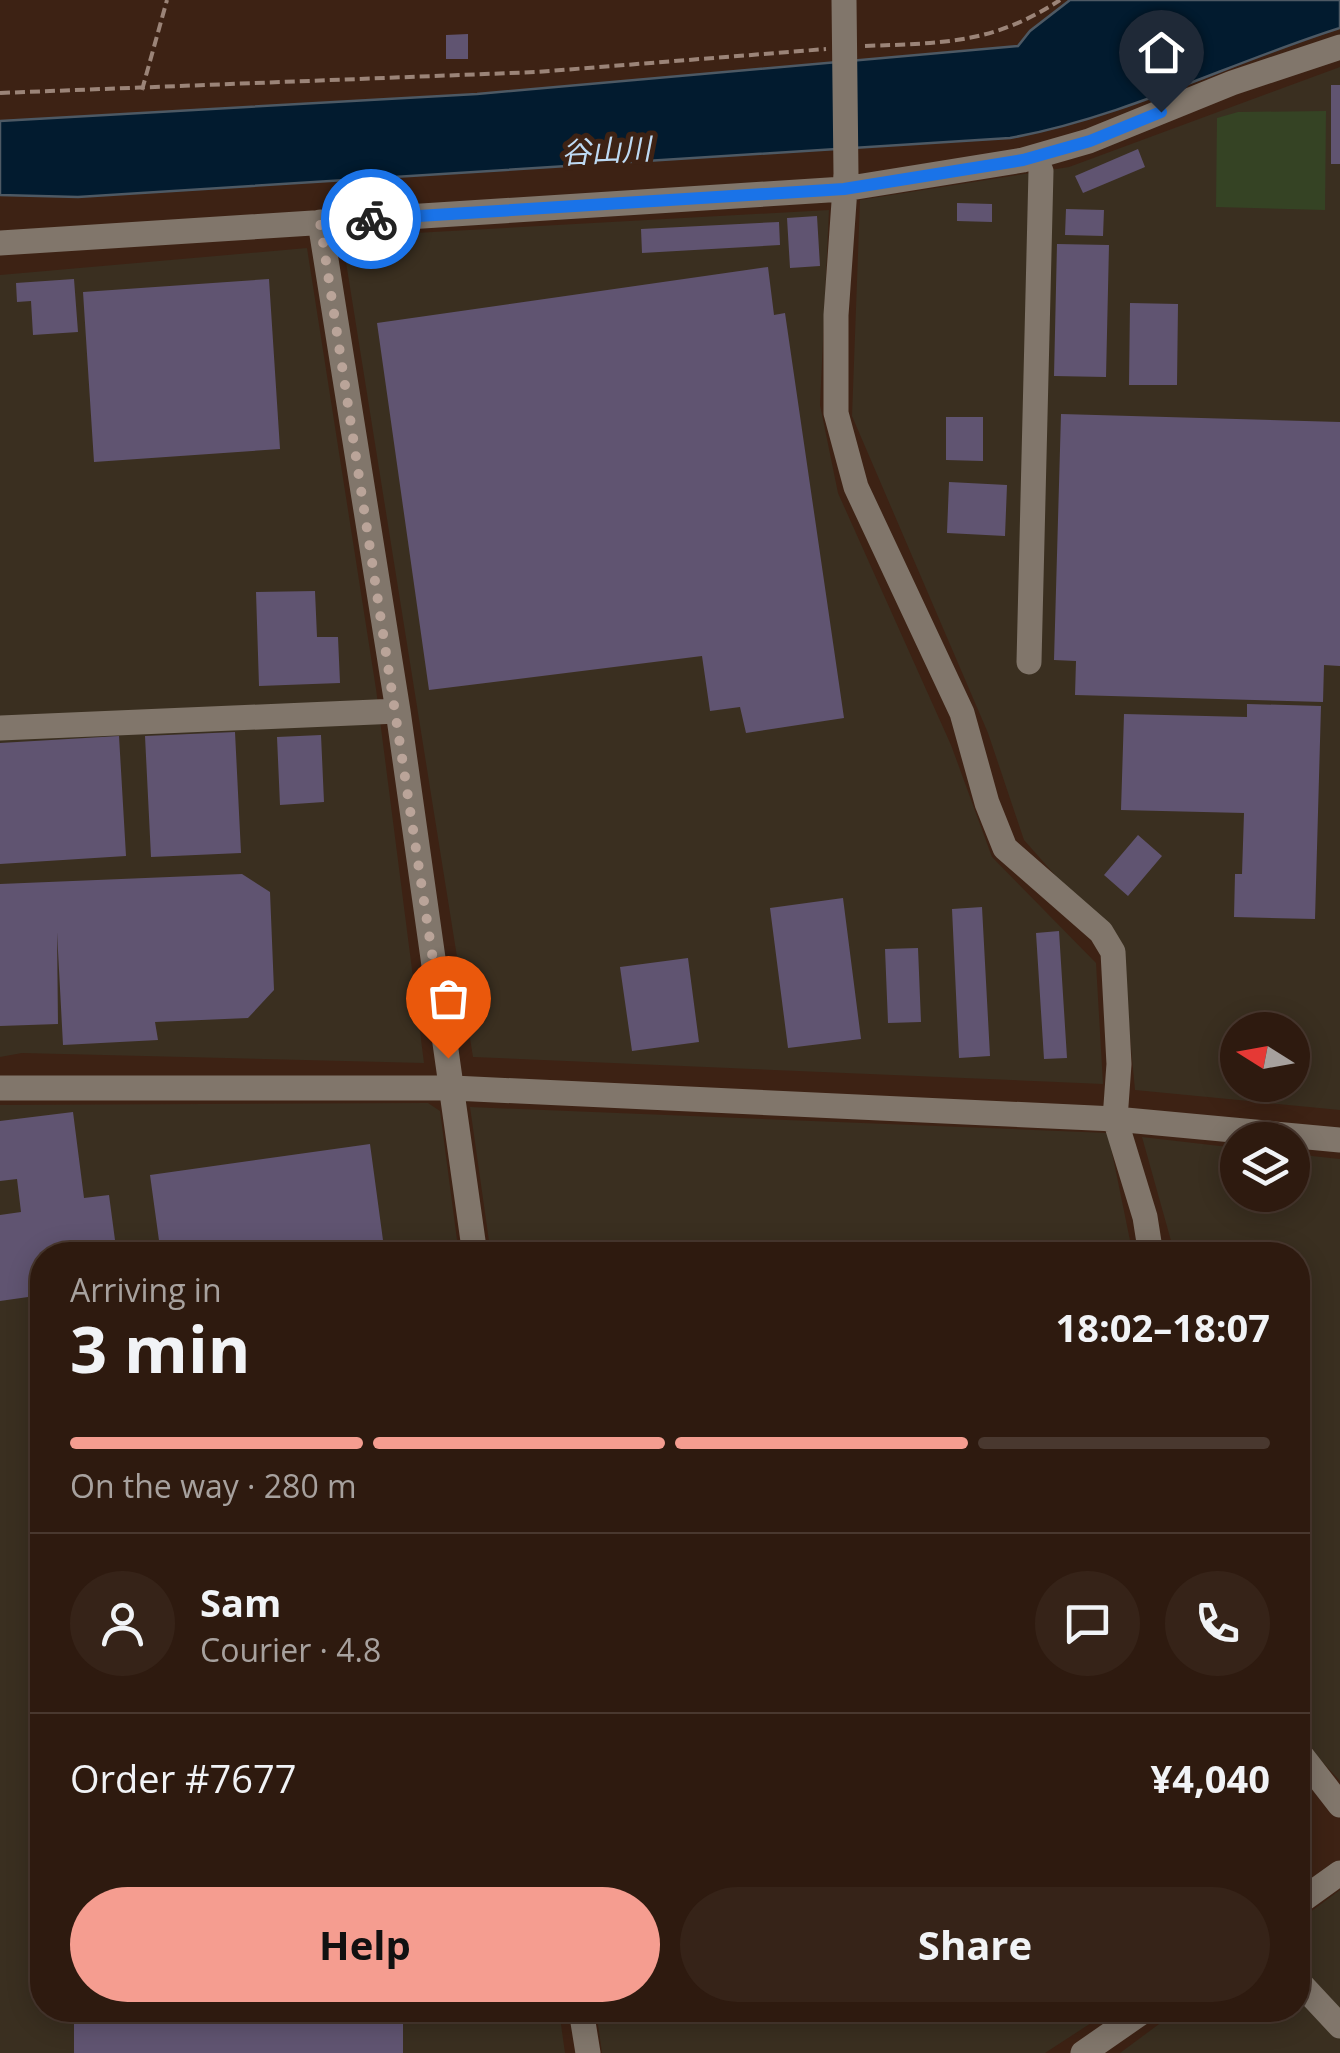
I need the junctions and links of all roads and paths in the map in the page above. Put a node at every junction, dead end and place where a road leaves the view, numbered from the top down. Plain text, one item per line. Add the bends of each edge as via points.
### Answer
1 (167, 0) edge
2 (844, 0) edge
3 (1060, 0) edge
4 (1340, 46) edge
5 (843, 47) junction
6 (142, 90) junction
7 (0, 94) edge
8 (1041, 171) dead end
9 (845, 182) junction
10 (320, 222) junction
11 (0, 242) edge
12 (1029, 662) dead end
13 (398, 711) junction
14 (0, 728) edge
15 (0, 1088) edge
16 (453, 1088) junction
17 (1116, 1119) junction
18 (1340, 1140) edge
19 (474, 1242) edge
20 (1149, 1242) edge
21 (1310, 1766) edge
22 (1340, 1805) edge
23 (1340, 1873) edge
24 (1310, 1894) edge
25 (1310, 1994) edge
26 (583, 2022) edge
27 (1128, 2022) edge
28 (1340, 2026) edge
29 (588, 2053) edge
30 (1083, 2053) edge

1 - 6 path
2 - 5 street
3 - 5 path via 1024,24 958,43
4 - 9 street via 1023,160
5 - 6 path via 537,72
5 - 9 street
6 - 7 path
8 - 12 street
9 - 10 street
9 - 17 street via 836,412 856,487 962,714 1006,848 1101,932 1114,952
10 - 11 street
10 - 13 street
13 - 14 street
13 - 16 street
15 - 16 street
16 - 17 street
16 - 19 street
17 - 18 street
17 - 20 street
21 - 22 street
23 - 24 street
25 - 28 street
26 - 29 street
27 - 30 street

